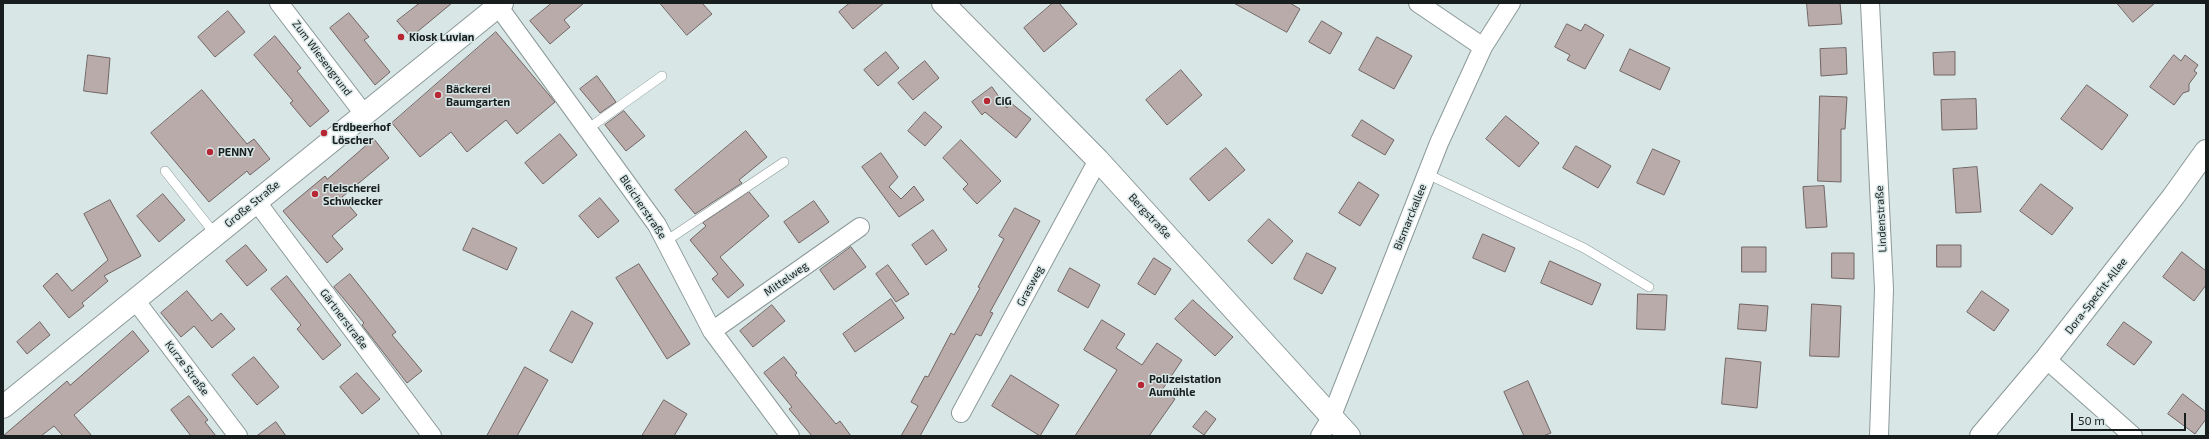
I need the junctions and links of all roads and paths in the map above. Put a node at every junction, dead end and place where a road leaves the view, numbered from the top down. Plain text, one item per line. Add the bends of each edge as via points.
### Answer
1 (280, 3) edge
2 (943, 3) edge
3 (1418, 3) edge
4 (1511, 3) edge
5 (1870, 3) edge
6 (500, 5) edge
7 (1483, 47) junction
8 (662, 76) dead end
9 (364, 114) junction
10 (589, 128) junction
11 (2206, 151) edge
12 (1098, 160) junction
13 (784, 162) dead end
14 (165, 171) dead end
15 (1427, 174) junction
16 (256, 201) junction
17 (860, 227) dead end
18 (215, 234) junction
19 (666, 241) junction
20 (1649, 287) dead end
21 (135, 300) junction
22 (712, 331) junction
23 (2046, 359) junction
24 (3, 407) edge
25 (961, 413) dead end
26 (1331, 418) junction
27 (238, 436) edge
28 (432, 436) edge
29 (790, 436) edge
30 (1320, 436) edge
31 (1348, 436) edge
32 (1879, 436) edge
33 (1981, 436) edge
34 (2133, 436) edge

1 - 9 street, Zum Wiesengrund
2 - 12 street, Bergstraße
3 - 7 street
4 - 7 street, Bismarckallee
5 - 32 street, Lindenstraße via 1884,289
6 - 9 street, Große Straße
6 - 10 street, Bleicherstraße
7 - 15 street, Bismarckallee
8 - 10 lane
9 - 16 street, Große Straße
10 - 19 street, Bleicherstraße
11 - 23 street, Dora-Specht-Allee
12 - 25 street, Grasweg
12 - 26 street, Bergstraße via 1257,333
13 - 19 lane
14 - 18 lane
15 - 20 lane via 1584,248
15 - 26 street, Bismarckallee
16 - 18 street, Große Straße
16 - 28 street, Gärtnerstraße
17 - 22 street, Mittelweg
18 - 21 street, Große Straße
19 - 22 street, Bleicherstraße
21 - 24 street, Große Straße
21 - 27 street, Kurze Straße
22 - 29 street, Bleicherstraße
23 - 33 street, Dora-Specht-Allee
23 - 34 street
26 - 30 street, Bismarckallee
26 - 31 street, Bergstraße

